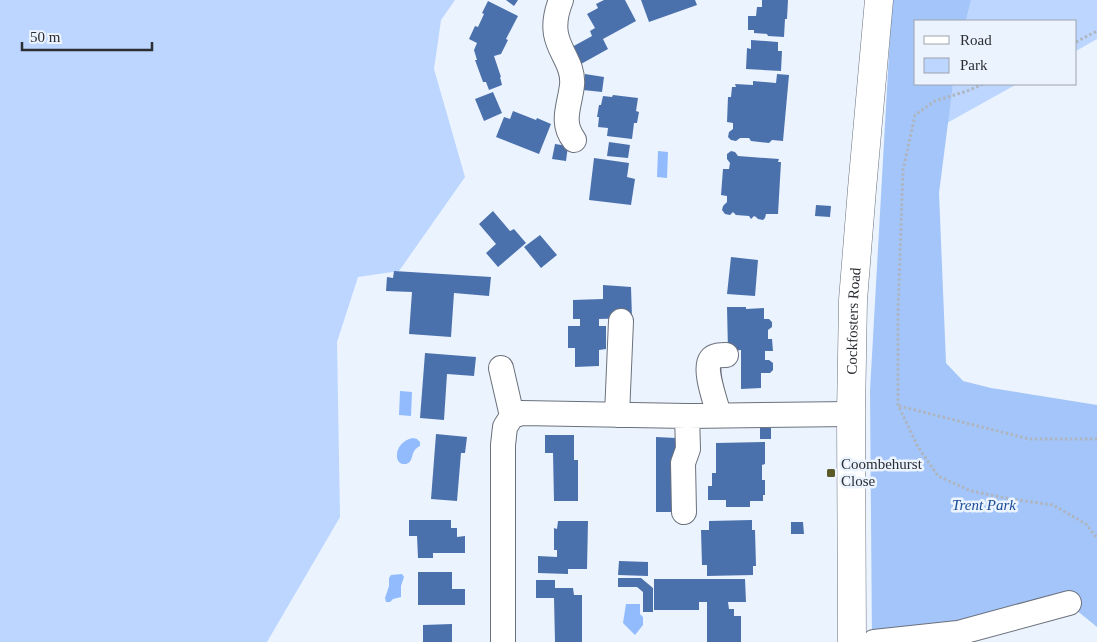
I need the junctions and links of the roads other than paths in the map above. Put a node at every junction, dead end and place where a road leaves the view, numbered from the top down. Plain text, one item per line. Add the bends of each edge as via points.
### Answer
1 (561, 0) edge
2 (879, 0) edge
3 (574, 140) dead end
4 (621, 321) dead end
5 (726, 355) dead end
6 (501, 368) dead end
7 (851, 414) junction
8 (618, 415) junction
9 (719, 415) junction
10 (512, 416) junction
11 (686, 416) junction
12 (684, 512) dead end
13 (1069, 603) dead end
14 (504, 642) edge
15 (852, 642) edge
16 (874, 642) edge

1 - 3 street via 556,13 556,34 570,67 572,83 567,126
2 - 7 main road, Cockfosters Road via 853,300
4 - 8 street
5 - 9 street via 711,358 708,367
6 - 10 street
7 - 9 street
7 - 15 main road, Cockfosters Road
8 - 10 street via 529,412
8 - 11 street
9 - 11 street
10 - 14 street via 505,428 503,445
11 - 12 street via 688,449 683,463
13 - 16 street via 958,634

